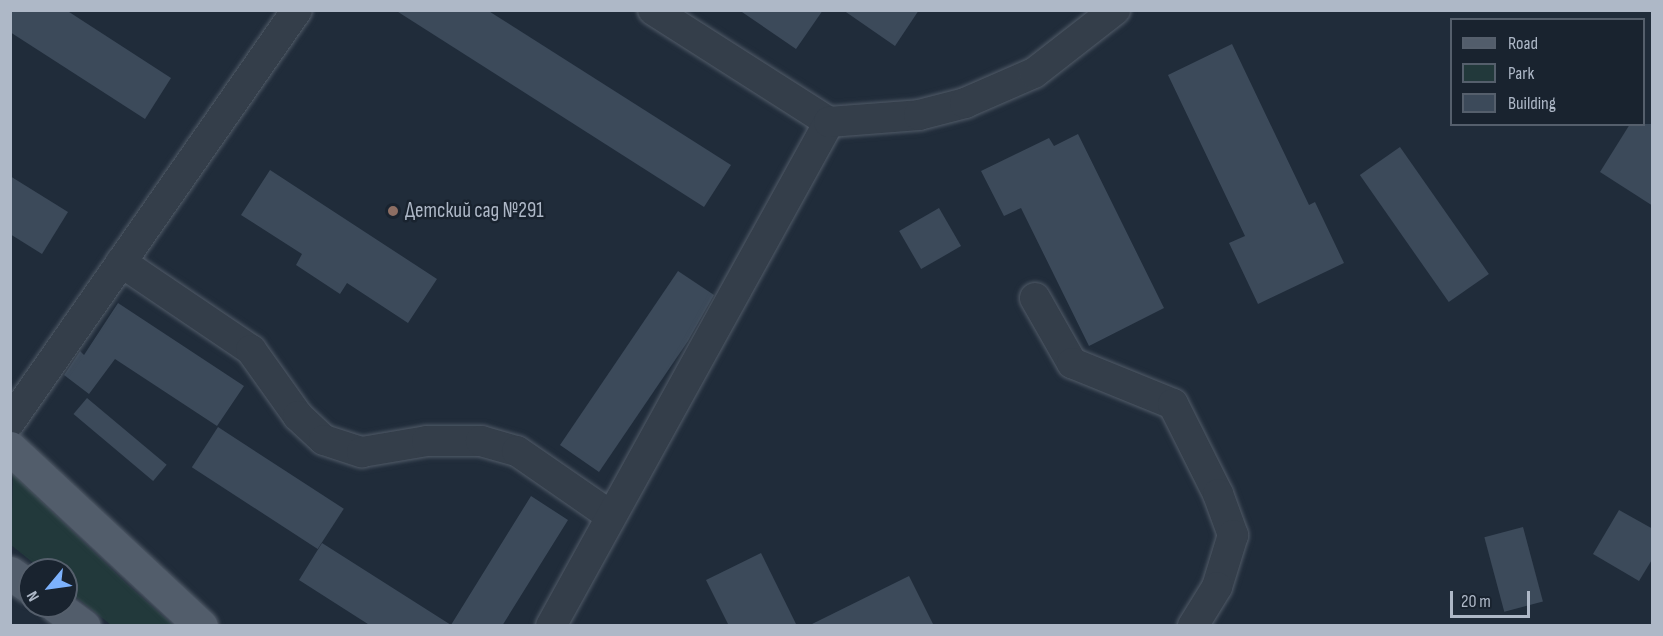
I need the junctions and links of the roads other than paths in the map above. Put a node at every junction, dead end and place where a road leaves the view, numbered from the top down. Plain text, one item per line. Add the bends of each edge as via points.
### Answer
1 (297, 10) edge
2 (654, 10) edge
3 (1115, 10) edge
4 (829, 122) junction
5 (121, 262) junction
6 (1035, 298) dead end
7 (10, 422) edge
8 (10, 448) edge
9 (611, 516) junction
10 (201, 626) edge
11 (550, 626) edge
12 (1193, 626) edge

1 - 5 street
2 - 4 street
3 - 4 street via 1034,73 964,103 919,115
4 - 9 street
5 - 7 street
5 - 9 street via 251,350 298,416 324,440 362,452 427,441 481,441 517,451
6 - 12 street via 1072,363 1173,404 1218,494 1233,535 1217,587
8 - 10 main road
9 - 11 street

